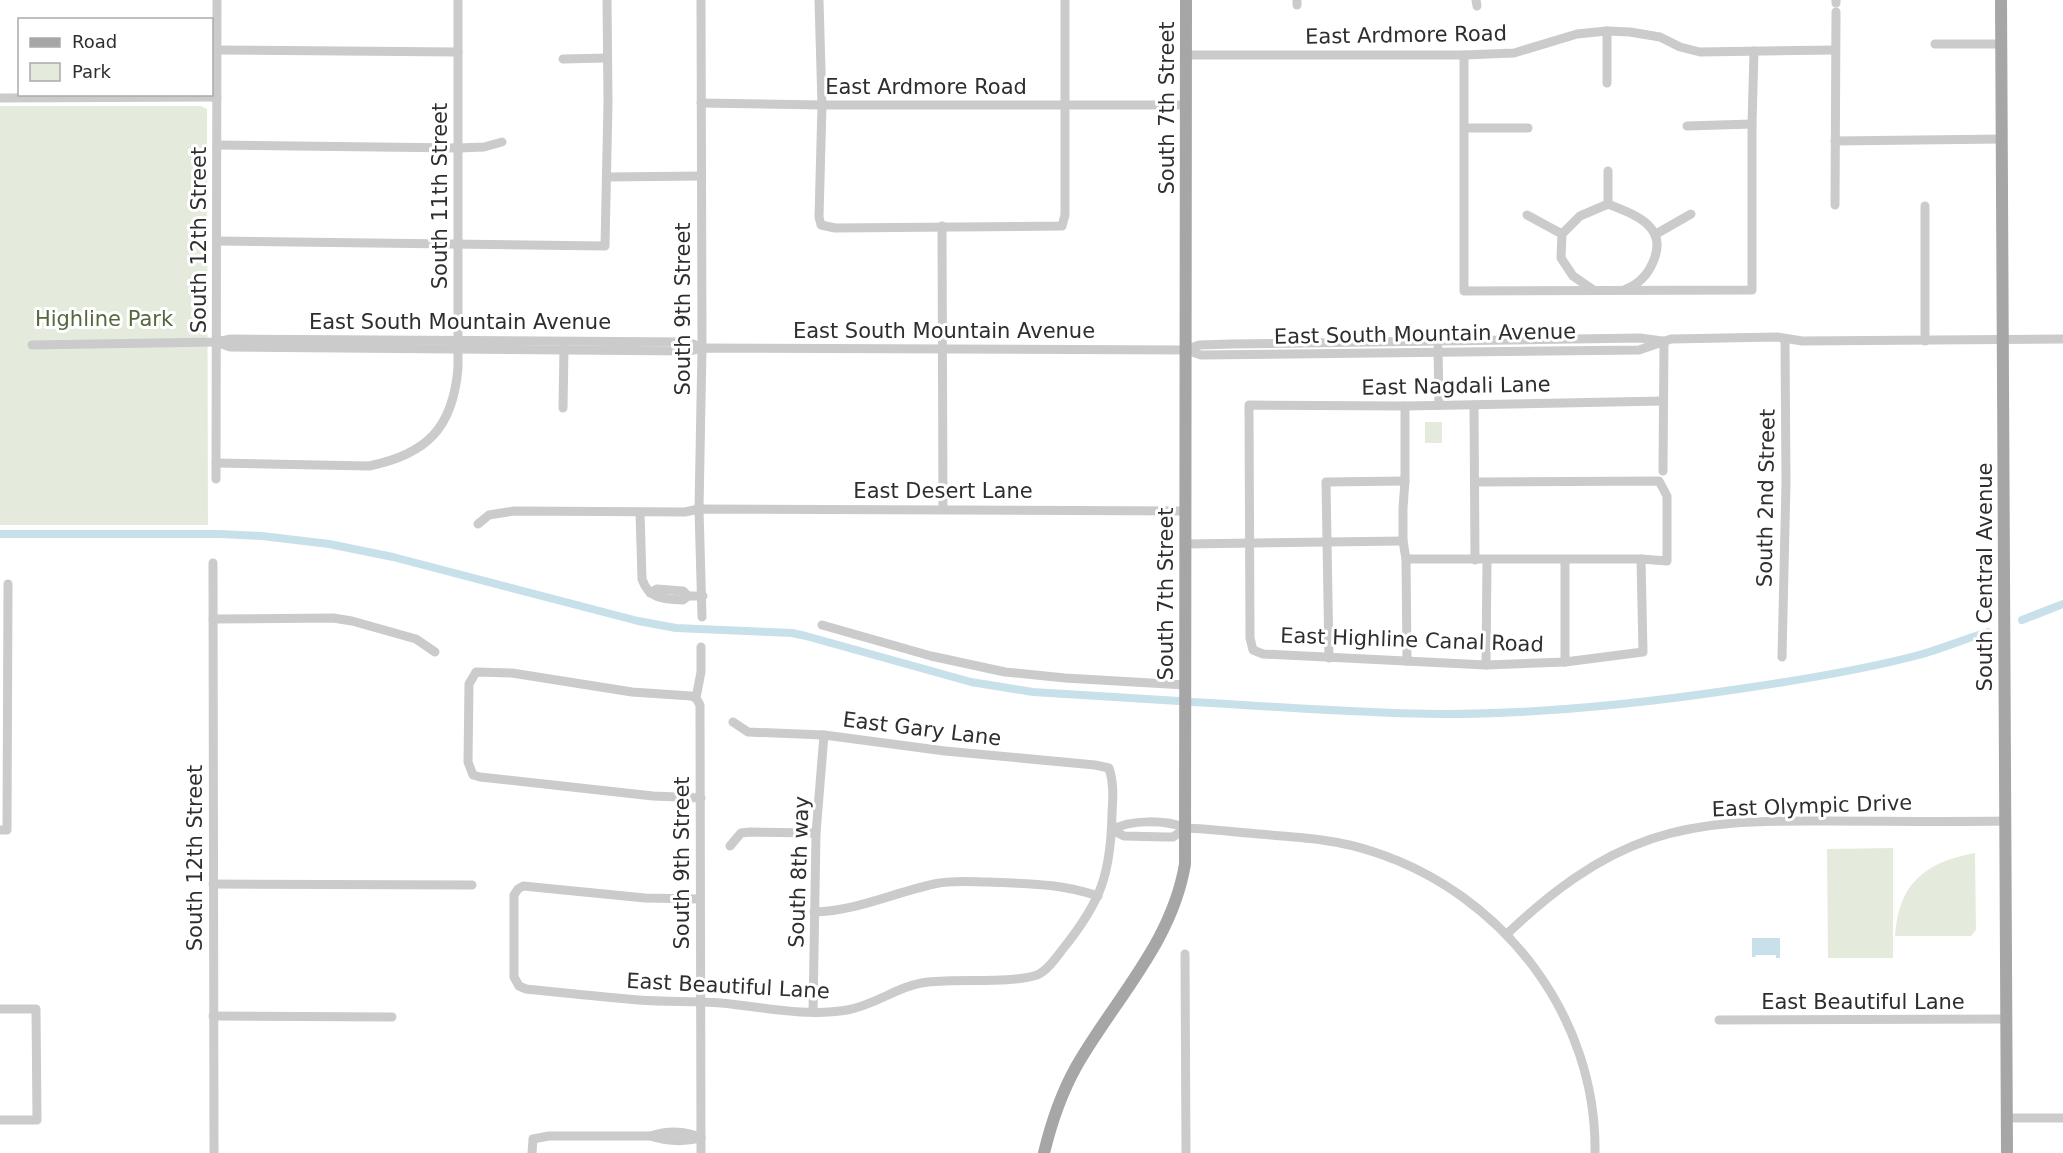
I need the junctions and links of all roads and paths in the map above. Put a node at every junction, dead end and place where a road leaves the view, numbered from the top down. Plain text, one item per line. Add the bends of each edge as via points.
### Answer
1 (217, 0) edge
2 (458, 0) edge
3 (607, 0) edge
4 (701, 0) edge
5 (819, 0) edge
6 (1065, 0) edge
7 (1186, 0) edge
8 (2001, 0) edge
9 (1836, 5) edge
10 (1607, 31) junction
11 (1935, 44) dead end
12 (2001, 44) junction
13 (217, 50) junction
14 (1835, 50) junction
15 (458, 51) junction
16 (1754, 51) junction
17 (1186, 55) junction
18 (1464, 55) junction
19 (607, 58) junction
20 (563, 59) dead end
21 (1606, 83) dead end
22 (217, 97) junction
23 (0, 98) edge
24 (701, 103) junction
25 (822, 105) junction
26 (1186, 105) junction
27 (1066, 106) junction
28 (1752, 124) junction
29 (1687, 126) dead end
30 (1466, 128) junction
31 (1528, 128) dead end
32 (2002, 139) junction
33 (1835, 141) junction
34 (502, 142) dead end
35 (217, 145) junction
36 (459, 148) junction
37 (1608, 171) dead end
38 (701, 176) junction
39 (607, 177) junction
40 (1608, 204) junction
41 (1835, 205) dead end
42 (1925, 206) dead end
43 (1691, 214) dead end
44 (1527, 215) dead end
45 (942, 226) junction
46 (1562, 234) junction
47 (1656, 234) junction
48 (216, 241) junction
49 (458, 244) junction
50 (1621, 290) junction
51 (1596, 291) junction
52 (1785, 339) junction
53 (2063, 339) edge
54 (1926, 340) junction
55 (2003, 340) junction
56 (1438, 341) junction
57 (1664, 341) junction
58 (216, 342) junction
59 (32, 345) dead end
60 (458, 345) junction
61 (564, 346) junction
62 (702, 348) junction
63 (942, 348) junction
64 (1186, 350) junction
65 (1438, 352) junction
66 (1663, 401) junction
67 (1439, 405) junction
68 (1474, 405) junction
69 (1405, 406) junction
70 (563, 408) dead end
71 (216, 463) junction
72 (1663, 471) dead end
73 (216, 479) dead end
74 (1405, 481) junction
75 (1475, 482) junction
76 (699, 509) junction
77 (943, 509) junction
78 (1186, 511) junction
79 (640, 512) junction
80 (478, 524) dead end
81 (1403, 541) junction
82 (1328, 543) junction
83 (1186, 544) junction
84 (1250, 544) junction
85 (1406, 559) junction
86 (1475, 560) junction
87 (1487, 560) junction
88 (1641, 560) junction
89 (1565, 561) junction
90 (213, 563) dead end
91 (8, 584) dead end
92 (703, 596) junction
93 (702, 617) dead end
94 (213, 619) junction
95 (822, 625) dead end
96 (701, 646) dead end
97 (435, 652) dead end
98 (1782, 657) dead end
99 (1329, 658) junction
100 (1407, 661) junction
101 (1565, 662) junction
102 (1486, 664) junction
103 (1185, 685) junction
104 (696, 698) junction
105 (733, 722) dead end
106 (824, 735) junction
107 (700, 798) junction
108 (2006, 820) junction
109 (1140, 823) junction
110 (1186, 828) junction
111 (3, 830) edge
112 (1112, 830) junction
113 (816, 833) junction
114 (1140, 836) junction
115 (730, 846) dead end
116 (213, 884) junction
117 (472, 885) dead end
118 (1098, 896) junction
119 (699, 899) junction
120 (814, 912) junction
121 (1507, 934) junction
122 (1185, 954) dead end
123 (700, 1002) junction
124 (0, 1008) edge
125 (813, 1012) junction
126 (213, 1016) junction
127 (392, 1017) dead end
128 (2007, 1019) junction
129 (1719, 1020) dead end
130 (2007, 1118) junction
131 (2063, 1118) edge
132 (0, 1120) edge
133 (701, 1138) junction
134 (214, 1153) edge
135 (532, 1153) edge
136 (701, 1153) edge
137 (1044, 1153) edge
138 (1186, 1153) edge
139 (1595, 1153) edge
140 (2007, 1153) edge

1 - 13 street, South 12th Street
2 - 15 street, South 11th Street
3 - 19 street
4 - 24 street, South 9th Street
5 - 25 street
6 - 27 street
7 - 17 main road, South 7th Street
8 - 12 main road, South Central Avenue
9 - 14 street
10 - 16 street, East Ardmore Road via 1659,37 1700,52
10 - 18 street, East Ardmore Road via 1577,34 1514,53
10 - 21 street
11 - 12 street
12 - 32 main road, South Central Avenue
13 - 15 street
13 - 22 street, South 12th Street
14 - 16 street, East Ardmore Road
14 - 33 street
15 - 36 street, South 11th Street
16 - 28 street
17 - 18 street, East Ardmore Road
17 - 26 main road, South 7th Street
18 - 30 street
19 - 20 street
19 - 39 street
22 - 23 street
22 - 35 street, South 12th Street
24 - 25 street, East Ardmore Road
24 - 38 street, South 9th Street
25 - 27 street, East Ardmore Road
25 - 45 street via 821,225
26 - 27 street, East Ardmore Road
26 - 64 main road, South 7th Street
27 - 45 street via 1062,226
28 - 29 street
28 - 50 street via 1752,290
30 - 31 street
30 - 51 street via 1464,291
32 - 33 street
32 - 55 main road, South Central Avenue
33 - 41 street
34 - 36 street
35 - 36 street
35 - 48 street, South 12th Street
36 - 49 street, South 11th Street
37 - 40 street
38 - 39 street
38 - 62 street, South 9th Street
39 - 49 street via 605,246
40 - 46 street via 1580,216
40 - 47 street via 1634,215
42 - 54 street
43 - 47 street
44 - 46 street
45 - 63 street
46 - 51 street via 1561,258 1573,276
47 - 50 street via 1657,254 1650,270 1640,281
48 - 49 street
48 - 58 street, South 12th Street
49 - 60 street, South 11th Street
50 - 51 street
52 - 54 street, East South Mountain Avenue
52 - 57 street, East South Mountain Avenue
52 - 98 street, South 2nd Street
53 - 55 street, East South Mountain Avenue
54 - 55 street, East South Mountain Avenue
55 - 108 main road, South Central Avenue
56 - 57 street, East South Mountain Avenue
56 - 64 street, East South Mountain Avenue via 1199,345
56 - 65 street
57 - 65 street, East South Mountain Avenue via 1639,350
57 - 66 street
58 - 59 street, East South Mountain Avenue
58 - 60 street, East South Mountain Avenue via 230,347
58 - 71 street, South 12th Street
60 - 61 street, East South Mountain Avenue
60 - 71 street, South 11th Street via 451,409 430,439 394,461 369,466
61 - 62 street, East South Mountain Avenue via 689,351
61 - 70 street
62 - 63 street, East South Mountain Avenue
62 - 76 street, South 9th Street
63 - 64 street, East South Mountain Avenue
63 - 77 street
64 - 65 street, East South Mountain Avenue via 1201,355
64 - 78 main road, South 7th Street
65 - 67 street
66 - 68 street, East Nagdali Lane
66 - 72 street
67 - 68 street, East Nagdali Lane
67 - 69 street, East Nagdali Lane
68 - 75 street
69 - 74 street
69 - 84 street, East Nagdali Lane via 1249,405
71 - 73 street, South 12th Street
74 - 81 street
74 - 82 street via 1326,482
75 - 86 street
75 - 88 street via 1659,481 1667,496 1667,561
76 - 77 street, East Desert Lane
76 - 79 street, East Desert Lane
76 - 92 street, South 9th Street
77 - 78 street, East Desert Lane
78 - 83 main road, South 7th Street
79 - 80 street, East Desert Lane via 514,511 489,516
79 - 92 street via 645,587 658,598 670,595 683,600
81 - 82 street
81 - 85 street
82 - 84 street
82 - 99 street
83 - 84 street
83 - 103 main road, South 7th Street
84 - 99 street, East Highline Canal Road via 1253,650
85 - 86 street
85 - 100 street
86 - 87 street
87 - 89 street
87 - 102 street
88 - 89 street
88 - 101 street, East Highline Canal Road via 1643,652
89 - 101 street
90 - 94 street, South 12th Street
91 - 111 street
92 - 93 street, South 9th Street
94 - 97 street via 333,618 416,639
94 - 116 street, South 12th Street
95 - 103 street via 1005,672
96 - 104 street, South 9th Street
99 - 100 street, East Highline Canal Road
100 - 102 street, East Highline Canal Road
101 - 102 street, East Highline Canal Road
103 - 110 main road, South 7th Street
104 - 107 street, South 9th Street via 700,705
104 - 107 street via 512,673 476,672 469,684 468,762 469,770 480,777
105 - 106 street, East Gary Lane via 748,732
106 - 112 street, East Gary Lane via 1109,768 1113,780
106 - 113 street, South 8th way
107 - 119 street, South 9th Street
108 - 121 street, East Olympic Drive via 1750,822 1681,831 1636,844 1583,872
108 - 128 main road, South Central Avenue
109 - 110 street via 1174,823
109 - 112 street via 1124,823
109 - 114 street
110 - 114 street via 1173,837
110 - 121 street via 1325,840 1372,851 1449,886
110 - 137 main road, South 7th Street via 1182,882 1168,922 1075,1068
112 - 114 street via 1124,836
112 - 118 street via 1109,861
113 - 115 street via 741,833
113 - 120 street, South 8th way
116 - 117 street
116 - 126 street, South 12th Street
118 - 120 street via 1051,884 945,881 856,907
118 - 125 street, East Beautiful Lane via 1067,944 1037,975 926,982 849,1010
119 - 123 street, South 9th Street
119 - 123 street, East Beautiful Lane via 523,886 514,895 514,977 519,986 538,990
120 - 125 street, South 8th way
121 - 139 street via 1543,980 1572,1034 1588,1089
122 - 138 street
123 - 125 street, East Beautiful Lane
123 - 133 street, South 9th Street
124 - 132 street via 36,1008 38,1120
126 - 127 street
126 - 134 street, South 12th Street
128 - 129 street, East Beautiful Lane
128 - 130 main road, South Central Avenue
130 - 131 street
130 - 140 main road, South Central Avenue
133 - 135 street via 691,1133 549,1136 533,1139
133 - 136 street, South 9th Street

